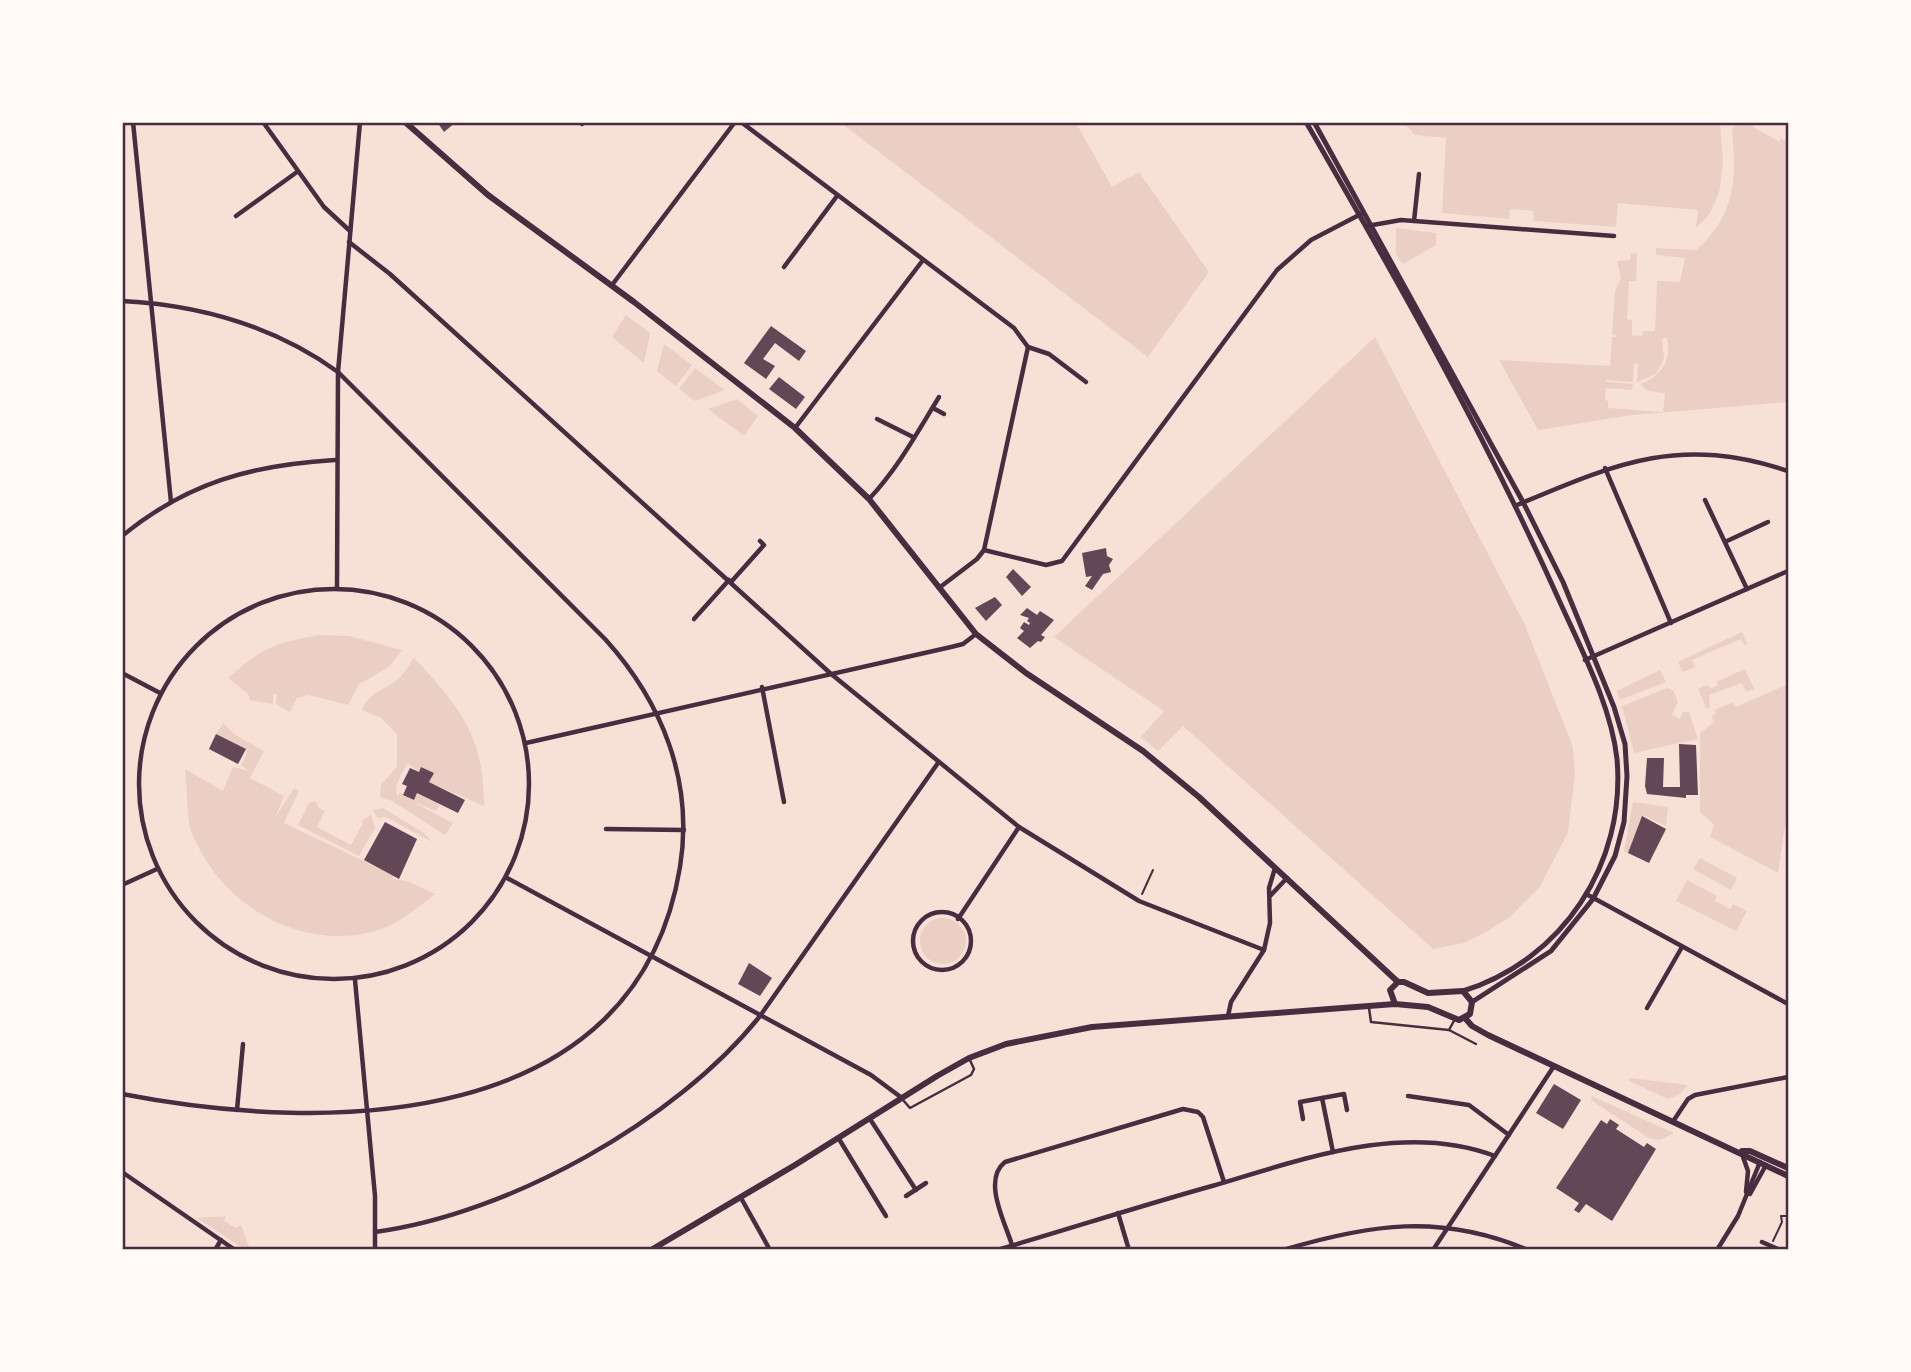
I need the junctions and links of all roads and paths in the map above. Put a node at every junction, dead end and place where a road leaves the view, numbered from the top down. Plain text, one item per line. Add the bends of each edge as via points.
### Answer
1 (133, 122) edge
2 (263, 122) edge
3 (360, 122) edge
4 (405, 122) edge
5 (735, 122) edge
6 (741, 122) edge
7 (1306, 122) edge
8 (1314, 122) edge
9 (297, 172) junction
10 (1419, 174) dead end
11 (837, 196) junction
12 (1362, 214) junction
13 (236, 216) dead end
14 (1414, 221) junction
15 (1368, 225) junction
16 (350, 231) junction
17 (1614, 236) dead end
18 (349, 242) junction
19 (923, 260) junction
20 (784, 267) dead end
21 (611, 285) junction
22 (122, 301) edge
23 (150, 302) junction
24 (1028, 347) junction
25 (338, 372) junction
26 (1086, 382) dead end
27 (939, 397) dead end
28 (933, 408) junction
29 (944, 414) dead end
30 (877, 419) dead end
31 (795, 428) junction
32 (913, 437) junction
33 (335, 460) junction
34 (1605, 468) junction
35 (1788, 471) edge
36 (869, 499) junction
37 (1705, 500) dead end
38 (171, 502) junction
39 (1520, 504) junction
40 (1768, 522) dead end
41 (122, 536) edge
42 (760, 541) dead end
43 (1727, 541) junction
44 (984, 550) junction
45 (1788, 571) edge
46 (730, 581) junction
47 (939, 588) junction
48 (337, 589) junction
49 (1747, 589) junction
50 (694, 619) dead end
51 (1671, 623) junction
52 (976, 634) junction
53 (1593, 656) junction
54 (1585, 660) junction
55 (122, 673) edge
56 (830, 673) junction
57 (762, 687) junction
58 (160, 693) junction
59 (657, 712) junction
60 (526, 743) junction
61 (938, 763) junction
62 (783, 802) dead end
63 (1019, 827) junction
64 (606, 829) dead end
65 (684, 830) junction
66 (1275, 867) junction
67 (157, 869) junction
68 (1153, 870) dead end
69 (507, 878) junction
70 (1287, 878) junction
71 (122, 886) edge
72 (1270, 896) junction
73 (1590, 897) junction
74 (1139, 901) junction
75 (958, 919) junction
76 (1682, 947) junction
77 (1264, 950) junction
78 (652, 956) junction
79 (355, 980) junction
80 (1398, 982) junction
81 (1462, 991) junction
82 (1472, 1002) junction
83 (1395, 1004) junction
84 (1788, 1004) edge
85 (1369, 1006) junction
86 (1647, 1008) dead end
87 (760, 1016) junction
88 (1228, 1016) junction
89 (1465, 1018) junction
90 (1455, 1019) junction
91 (1449, 1030) junction
92 (243, 1044) dead end
93 (1476, 1044) dead end
94 (969, 1058) junction
95 (1554, 1065) junction
96 (1788, 1077) edge
97 (122, 1094) edge
98 (1408, 1096) dead end
99 (902, 1098) junction
100 (1322, 1098) junction
101 (237, 1110) junction
102 (1347, 1110) dead end
103 (366, 1112) junction
104 (870, 1119) junction
105 (1303, 1119) dead end
106 (1675, 1120) junction
107 (1510, 1135) junction
108 (839, 1139) junction
109 (1740, 1151) junction
110 (1334, 1152) junction
111 (1495, 1156) junction
112 (1764, 1162) junction
113 (1788, 1168) edge
114 (122, 1172) edge
115 (1788, 1176) edge
116 (1224, 1182) junction
117 (926, 1183) dead end
118 (916, 1190) junction
119 (906, 1196) dead end
120 (741, 1198) junction
121 (1745, 1200) junction
122 (1118, 1213) junction
123 (886, 1216) dead end
124 (1788, 1218) edge
125 (1782, 1222) junction
126 (1448, 1226) junction
127 (375, 1232) junction
128 (221, 1240) junction
129 (1762, 1242) dead end
130 (1012, 1245) junction
131 (1772, 1245) junction
132 (215, 1250) edge
133 (235, 1250) edge
134 (375, 1250) edge
135 (651, 1250) edge
136 (770, 1250) edge
137 (997, 1250) edge
138 (1129, 1250) edge
139 (1283, 1250) edge
140 (1433, 1250) edge
141 (1528, 1250) edge
142 (1717, 1250) edge
143 (1780, 1250) edge

1 - 23 street
2 - 9 street
3 - 16 street
4 - 21 main road via 488,195
5 - 21 street
6 - 11 street
7 - 12 street
8 - 12 street
9 - 13 street
9 - 16 street via 335,220
10 - 14 street
11 - 19 street
11 - 20 street
12 - 15 street
12 - 44 street via 1311,240 1277,270 1062,561 1046,565
14 - 15 street
14 - 17 street
15 - 39 street
16 - 18 street
18 - 25 street
18 - 46 street
19 - 24 street via 1014,328
19 - 31 street
21 - 31 main road
22 - 23 street
23 - 25 street via 240,321 292,343
23 - 38 street
24 - 26 street via 1049,354
24 - 44 street
25 - 33 street
25 - 59 street via 605,639
27 - 28 street
28 - 29 street
28 - 32 street
30 - 32 street
31 - 36 main road
32 - 36 street via 902,462
33 - 38 street via 245,470
33 - 48 street
34 - 35 street via 1648,457 1700,455 1746,459
34 - 39 street
34 - 51 street
36 - 47 main road
37 - 43 street
38 - 41 street
39 - 53 street via 1563,582
39 - 54 street
40 - 43 street
42 - 46 street via 764,545
43 - 49 street
44 - 47 street
45 - 49 street
46 - 50 street
46 - 56 street
47 - 52 main road
48 - 58 street via 290,593 236,613 194,649
48 - 60 street via 383,594 449,625 495,675
49 - 51 street
51 - 53 street
52 - 56 street via 963,644
52 - 66 main road via 1143,751
53 - 54 street
53 - 73 street via 1625,744 1627,776 1619,843 1606,877
54 - 73 street via 1610,729 1618,780 1610,844
55 - 58 street
56 - 57 street
56 - 61 street
57 - 59 street
57 - 62 street
58 - 67 street via 147,730 139,783
59 - 60 street
59 - 65 street via 679,777
60 - 69 street via 530,802
61 - 63 street
61 - 87 street
63 - 74 street
63 - 75 street
64 - 65 street
65 - 78 street via 675,892
66 - 70 main road
66 - 72 street
67 - 71 street
67 - 79 street via 192,918 218,943 241,956 287,974
68 - 74 path
69 - 78 street
69 - 79 street via 463,931 438,948 391,971
70 - 72 street
70 - 80 main road
72 - 77 street
73 - 76 street
73 - 81 street via 1534,954
73 - 82 street via 1551,951
74 - 77 street
75 - 75 street via 969,926 972,942 957,967 937,970 917,957 912,939 926,916 944,911
76 - 84 street
76 - 86 street
77 - 88 street via 1231,1002
78 - 87 street
78 - 103 street via 606,1015 568,1049 538,1066 461,1097
79 - 103 street
80 - 81 main road via 1429,993
80 - 83 main road via 1390,990
81 - 82 main road
82 - 89 main road
83 - 85 main road
83 - 90 main road via 1427,1007
85 - 88 main road
85 - 91 lane via 1375,1024
87 - 99 street via 880,1081
87 - 127 street via 695,1085 583,1157 483,1203 429,1222
88 - 94 main road via 1062,1031
89 - 90 main road
89 - 95 main road via 1488,1035
90 - 91 lane
91 - 93 lane
92 - 101 street
94 - 99 main road
94 - 99 lane via 974,1069 971,1075 910,1108
95 - 106 main road
95 - 107 street
96 - 106 street via 1695,1095
97 - 101 street
98 - 107 street via 1469,1105
99 - 104 main road
100 - 102 street via 1344,1094
100 - 105 street via 1300,1102
100 - 110 street
101 - 103 street
103 - 127 street
104 - 108 main road
104 - 118 street
106 - 109 main road
107 - 111 street
108 - 120 main road
108 - 123 street
109 - 112 main road via 1750,1151
109 - 121 street via 1748,1167
110 - 111 street via 1420,1144
110 - 116 street
111 - 126 street
112 - 113 main road
112 - 115 main road
112 - 121 street
114 - 128 street
116 - 122 street
116 - 130 street via 1207,1124 1191,1110 1068,1143 1005,1162 996,1172 995,1186
117 - 118 street
118 - 119 street
120 - 135 main road
120 - 136 street
121 - 142 street
122 - 130 street
122 - 138 street
124 - 125 path
124 - 125 path via 1783,1214
125 - 131 path
126 - 139 street via 1360,1229
126 - 140 street
126 - 141 street
127 - 134 street
128 - 132 street
128 - 133 street
129 - 131 street
130 - 137 street
131 - 143 street

